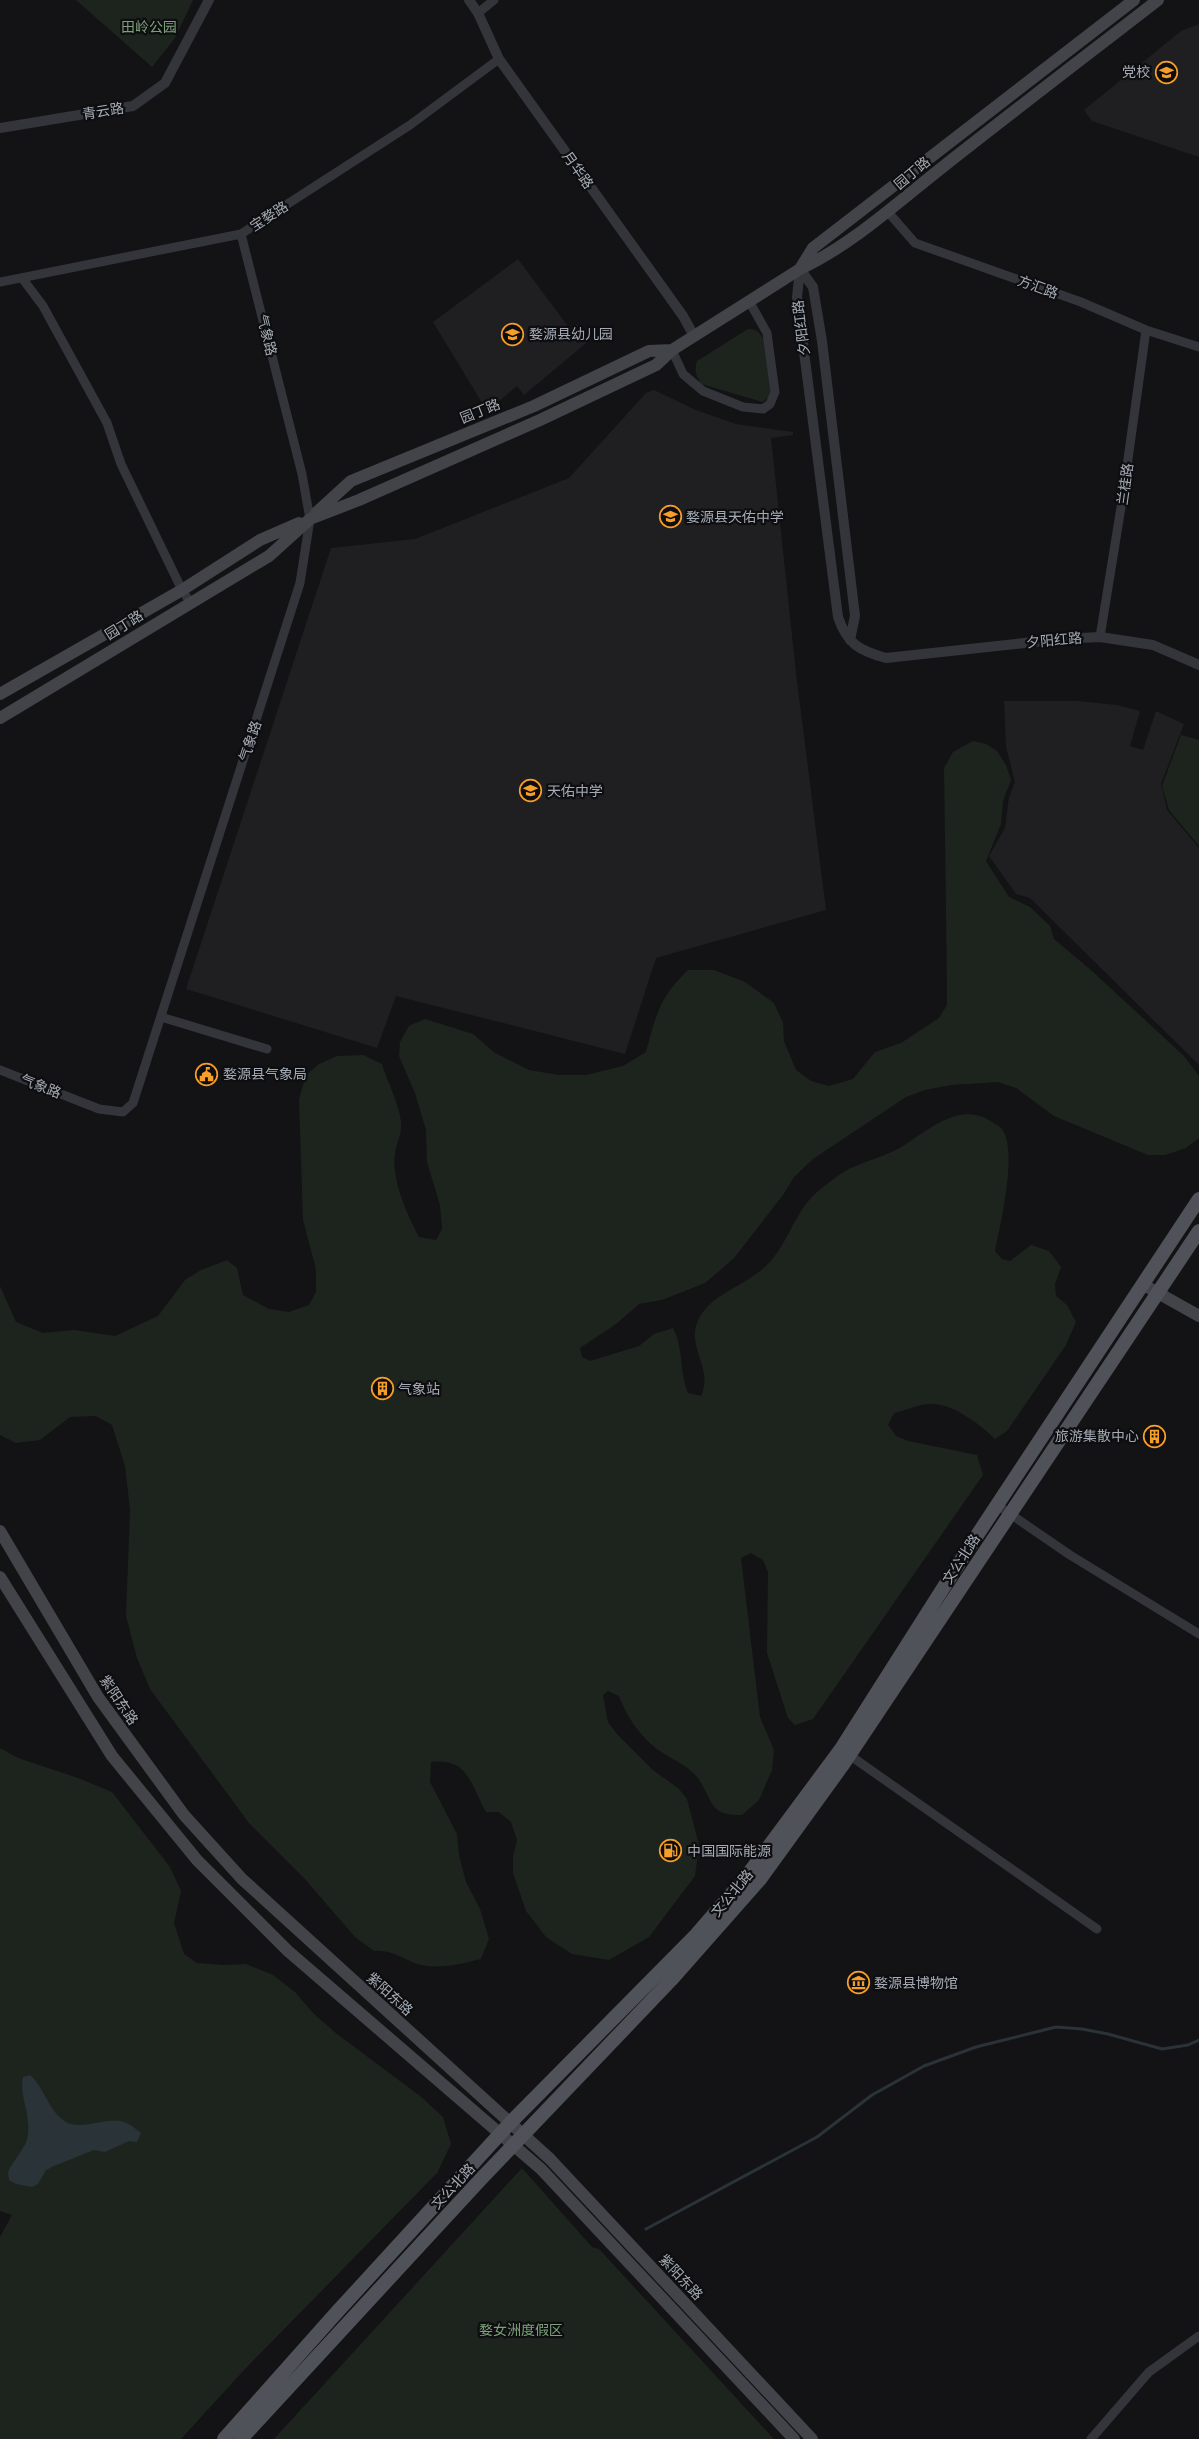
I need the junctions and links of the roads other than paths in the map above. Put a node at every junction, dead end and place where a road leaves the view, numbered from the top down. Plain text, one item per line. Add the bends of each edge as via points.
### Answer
1 (209, 0) edge
2 (469, 0) edge
3 (494, 0) edge
4 (1134, 0) edge
5 (1158, 0) edge
6 (478, 13) junction
7 (499, 59) junction
8 (0, 128) edge
9 (888, 212) junction
10 (241, 234) junction
11 (800, 269) junction
12 (22, 278) junction
13 (0, 282) edge
14 (749, 301) junction
15 (1146, 330) junction
16 (694, 336) junction
17 (1199, 347) edge
18 (672, 350) junction
19 (310, 519) junction
20 (182, 590) junction
21 (190, 602) junction
22 (1100, 637) junction
23 (850, 640) junction
24 (1199, 665) edge
25 (0, 694) edge
26 (0, 718) edge
27 (161, 1017) junction
28 (267, 1049) dead end
29 (0, 1070) edge
30 (1199, 1199) edge
31 (1199, 1231) edge
32 (1142, 1284) junction
33 (1158, 1293) junction
34 (1199, 1316) edge
35 (997, 1505) junction
36 (1010, 1514) junction
37 (0, 1531) edge
38 (0, 1577) edge
39 (1199, 1634) edge
40 (845, 1752) junction
41 (1097, 1929) dead end
42 (511, 2122) junction
43 (501, 2134) junction
44 (523, 2134) junction
45 (513, 2145) junction
46 (1199, 2336) edge
47 (224, 2439) edge
48 (241, 2439) edge
49 (794, 2439) edge
50 (812, 2439) edge
51 (1091, 2439) edge

1 - 8 street, 青云路 via 165,83 133,106
2 - 6 street, 月华路
3 - 6 street
4 - 11 main road via 813,248
5 - 9 main road, 园丁路
6 - 7 street, 月华路
7 - 10 street, 宝婺路 via 410,125
7 - 16 street, 月华路 via 683,316
9 - 11 main road, 园丁路 via 821,259
9 - 15 street, 方汇路 via 915,243 1080,302
10 - 12 street, 宝婺路
10 - 19 street, 气象路 via 302,474
11 - 14 main road, 园丁路
11 - 23 street, 夕阳红路 via 797,297 838,617
11 - 23 street, 夕阳红路 via 813,287 822,341 855,616
12 - 13 street, 宝婺路
12 - 20 street via 43,306 107,423 121,464
14 - 16 main road, 园丁路
14 - 18 street via 767,333 774,392 770,404 763,408 743,407 703,391 683,374
15 - 17 street, 方汇路
15 - 22 street, 兰桂路
16 - 18 main road, 园丁路
18 - 19 main road, 园丁路 via 656,365 540,420
18 - 19 main road, 园丁路 via 649,351 534,406 351,481
19 - 20 main road, 园丁路 via 260,540
19 - 21 main road, 园丁路 via 269,556
19 - 27 street, 气象路 via 300,584
20 - 21 street
20 - 25 main road, 园丁路
21 - 26 main road, 园丁路
22 - 23 street, 夕阳红路 via 886,658 866,652
22 - 24 street, 夕阳红路 via 1153,645
27 - 28 street
27 - 29 street, 气象路 via 133,1103 123,1112 99,1109
30 - 32 main road, 文公北路
31 - 33 main road, 文公北路
32 - 33 main road
32 - 35 main road, 文公北路
33 - 34 main road
33 - 36 main road, 文公北路
35 - 36 street
35 - 40 main road, 文公北路
36 - 39 street
36 - 40 main road, 文公北路
37 - 42 main road, 紫阳东路 via 98,1697 184,1815 242,1879
38 - 43 main road, 紫阳东路 via 112,1756 197,1860 288,1951
40 - 41 street
40 - 42 main road, 文公北路 via 695,1936
40 - 44 main road, 文公北路 via 761,1878 672,1980
42 - 43 main road, 文公北路
42 - 44 main road, 紫阳东路
43 - 45 main road, 紫阳东路
43 - 47 main road, 文公北路
44 - 45 main road, 文公北路
44 - 50 main road, 紫阳东路
45 - 48 main road, 文公北路
45 - 49 main road, 紫阳东路 via 541,2169
46 - 51 street via 1149,2372

